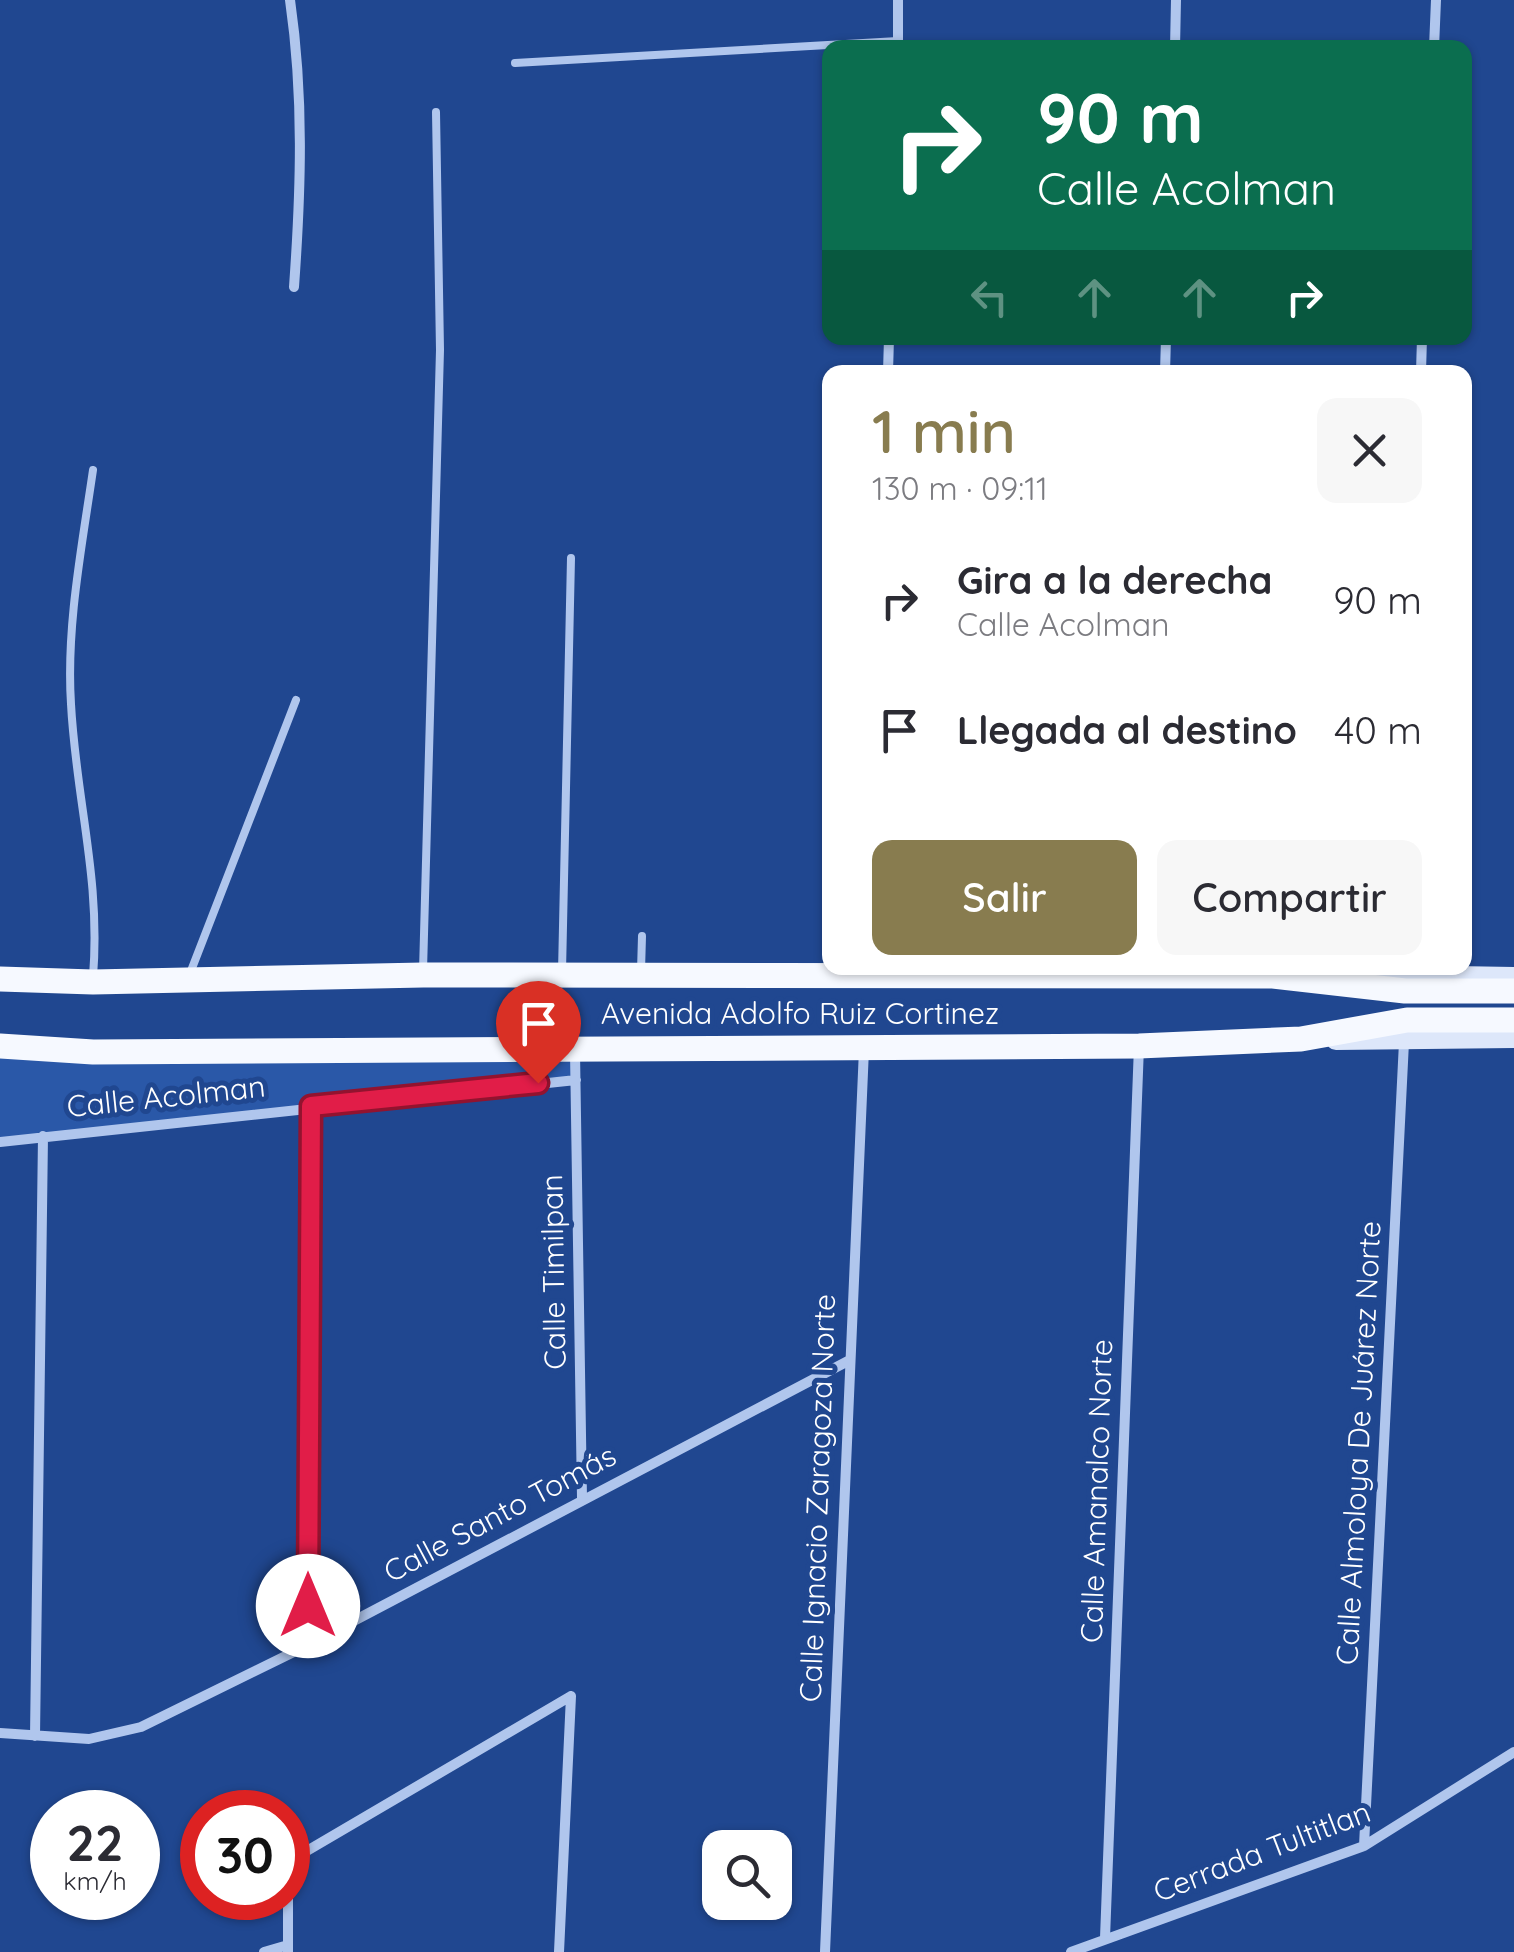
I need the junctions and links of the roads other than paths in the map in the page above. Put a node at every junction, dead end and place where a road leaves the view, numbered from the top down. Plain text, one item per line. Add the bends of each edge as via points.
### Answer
1 (290, 0) edge
2 (898, 0) edge
3 (1176, 0) edge
4 (1436, 0) edge
5 (898, 40) edge
6 (1174, 40) edge
7 (1434, 40) edge
8 (822, 48) edge
9 (515, 64) dead end
10 (436, 112) dead end
11 (294, 287) dead end
12 (93, 470) dead end
13 (572, 558) dead end
14 (296, 700) dead end
15 (642, 936) dead end
16 (822, 974) edge
17 (423, 975) junction
18 (1231, 975) edge
19 (562, 976) junction
20 (640, 976) junction
21 (1400, 977) edge
22 (1514, 977) edge
23 (0, 978) edge
24 (188, 980) junction
25 (93, 982) junction
26 (1514, 991) edge
27 (1514, 1020) edge
28 (1406, 1031) junction
29 (1514, 1038) edge
30 (0, 1046) edge
31 (575, 1046) junction
32 (1139, 1046) junction
33 (864, 1047) junction
34 (576, 1080) junction
35 (311, 1106) junction
36 (43, 1136) junction
37 (0, 1142) edge
38 (848, 1361) junction
39 (582, 1498) junction
40 (308, 1645) junction
41 (0, 1733) edge
42 (35, 1736) junction
43 (1514, 1752) edge
44 (1364, 1846) junction
45 (1105, 1938) junction
46 (288, 1948) edge
47 (264, 1952) edge
48 (559, 1952) edge
49 (825, 1952) edge
50 (1071, 1952) edge

1 - 11 street via 303,159
2 - 5 street
3 - 6 street
4 - 7 street
8 - 9 lane
10 - 17 lane via 440,350
12 - 25 lane via 70,704 98,918
13 - 19 lane
14 - 24 lane
15 - 20 lane
16 - 20 main road, Avenida Adolfo Ruiz Cortinez
17 - 19 main road, Avenida Adolfo Ruiz Cortinez
17 - 24 main road, Avenida Adolfo Ruiz Cortinez
18 - 21 main road, Avenida Adolfo Ruiz Cortinez
19 - 20 main road, Avenida Adolfo Ruiz Cortinez
21 - 22 main road, Avenida Adolfo Ruiz Cortinez
21 - 26 main road, Avenida Adolfo Ruiz Cortinez
23 - 25 main road, Avenida Adolfo Ruiz Cortinez
24 - 25 main road, Avenida Adolfo Ruiz Cortinez
27 - 28 main road, Avenida Adolfo Ruiz Cortinez
28 - 29 main road, Avenida Adolfo Ruiz Cortinez
28 - 32 main road, Avenida Adolfo Ruiz Cortinez
28 - 44 street, Calle Almoloya De Juárez Norte
30 - 31 main road, Avenida Adolfo Ruiz Cortinez via 93,1052
31 - 33 main road, Avenida Adolfo Ruiz Cortinez
31 - 34 street, Calle Timilpan
32 - 33 main road, Avenida Adolfo Ruiz Cortinez
32 - 45 street, Calle Amanalco Norte
33 - 38 street, Calle Ignacio Zaragoza Norte
34 - 35 street, Calle Acolman
34 - 39 street, Calle Timilpan
35 - 36 street, Calle Acolman
35 - 40 street
36 - 37 street, Calle Acolman
36 - 42 street
38 - 39 street, Calle Santo Tomás
38 - 49 street, Calle Ignacio Zaragoza Norte
39 - 40 street, Calle Santo Tomás
40 - 42 street, Calle Santo Tomás via 141,1727 88,1739
41 - 42 street, Calle Santo Tomás
43 - 44 street, Cerrada Tultitlan
44 - 45 street, Cerrada Tultitlan
45 - 50 street, Cerrada Tultitlan
46 - 47 street
46 - 48 street via 288,1862 572,1696

